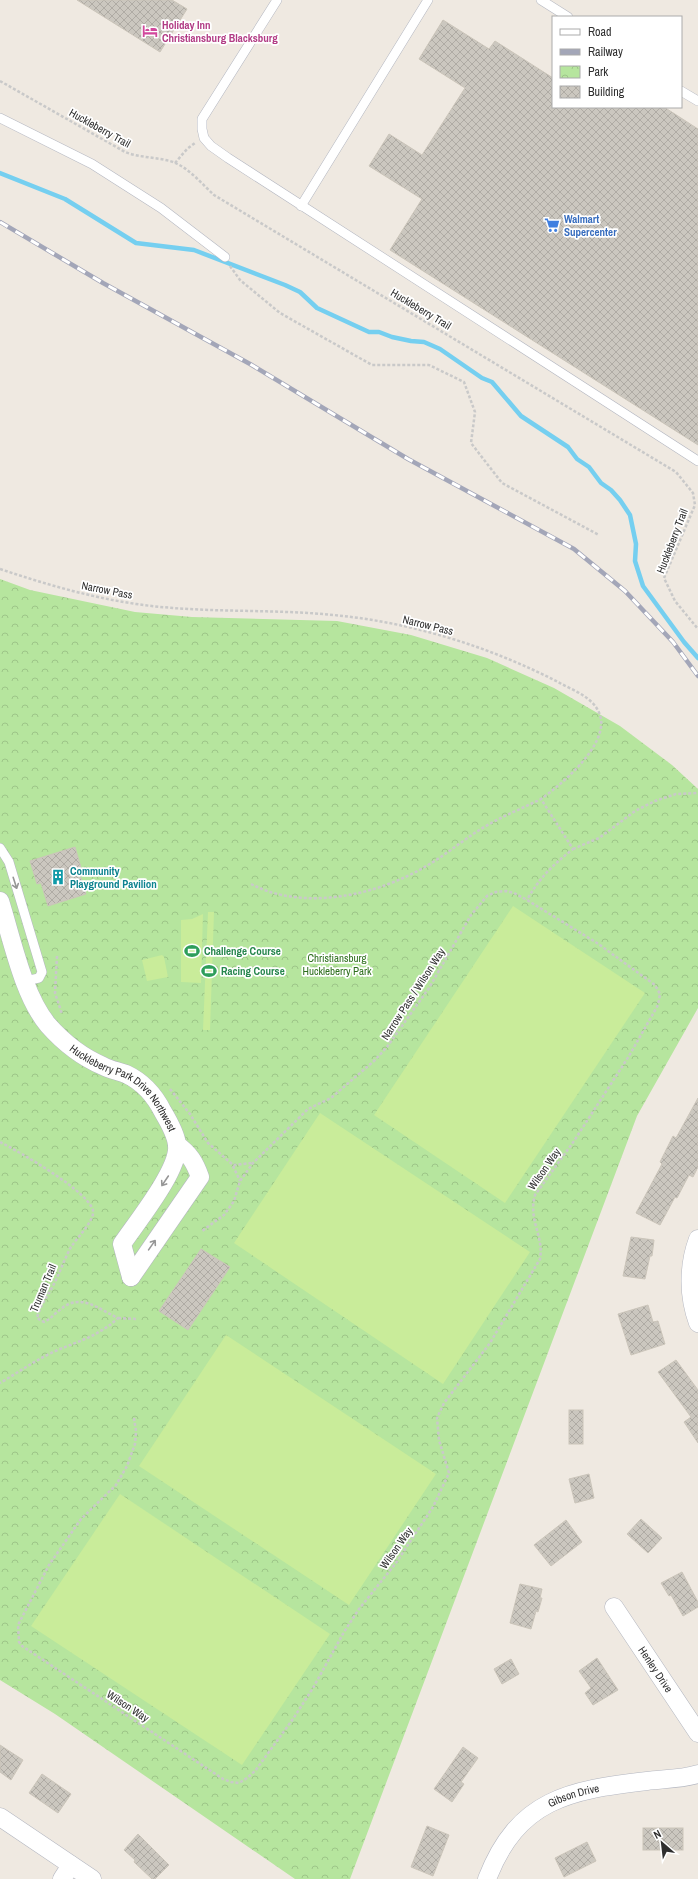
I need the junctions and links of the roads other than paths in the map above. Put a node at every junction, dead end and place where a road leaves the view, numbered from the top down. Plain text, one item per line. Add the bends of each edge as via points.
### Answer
1 (278, 0) edge
2 (428, 0) edge
3 (541, 0) edge
4 (566, 16) edge
5 (682, 92) edge
6 (698, 102) edge
7 (0, 118) edge
8 (301, 206) junction
9 (225, 257) road end
10 (698, 462) edge
11 (0, 848) edge
12 (0, 901) edge
13 (25, 981) junction
14 (177, 1145) junction
15 (698, 1239) edge
16 (698, 1323) edge
17 (614, 1607) dead end
18 (698, 1733) edge
19 (698, 1774) edge
20 (0, 1817) edge
21 (67, 1872) edge
22 (92, 1879) edge
23 (486, 1879) edge

1 - 8 lane via 202,119 202,130 204,138 211,146
2 - 8 lane
3 - 4 lane
5 - 6 lane
7 - 9 lane via 92,164 161,208
8 - 10 lane
11 -> 13 lane via 9,862 42,972 39,978
12 - 13 street, Huckleberry Park Drive Northwest
13 - 14 street, Huckleberry Park Drive Northwest via 42,1016 59,1036 83,1056 146,1087 159,1103
14 -> 14 street, Huckleberry Park Drive Northwest via 177,1157 171,1171 122,1244 131,1278 200,1177 187,1152
15 - 16 street via 690,1274 691,1299
17 - 18 street, Henley Drive
19 - 23 street, Gibson Drive via 602,1786 560,1798 537,1810 519,1824 505,1841
20 - 21 street
21 - 22 street

